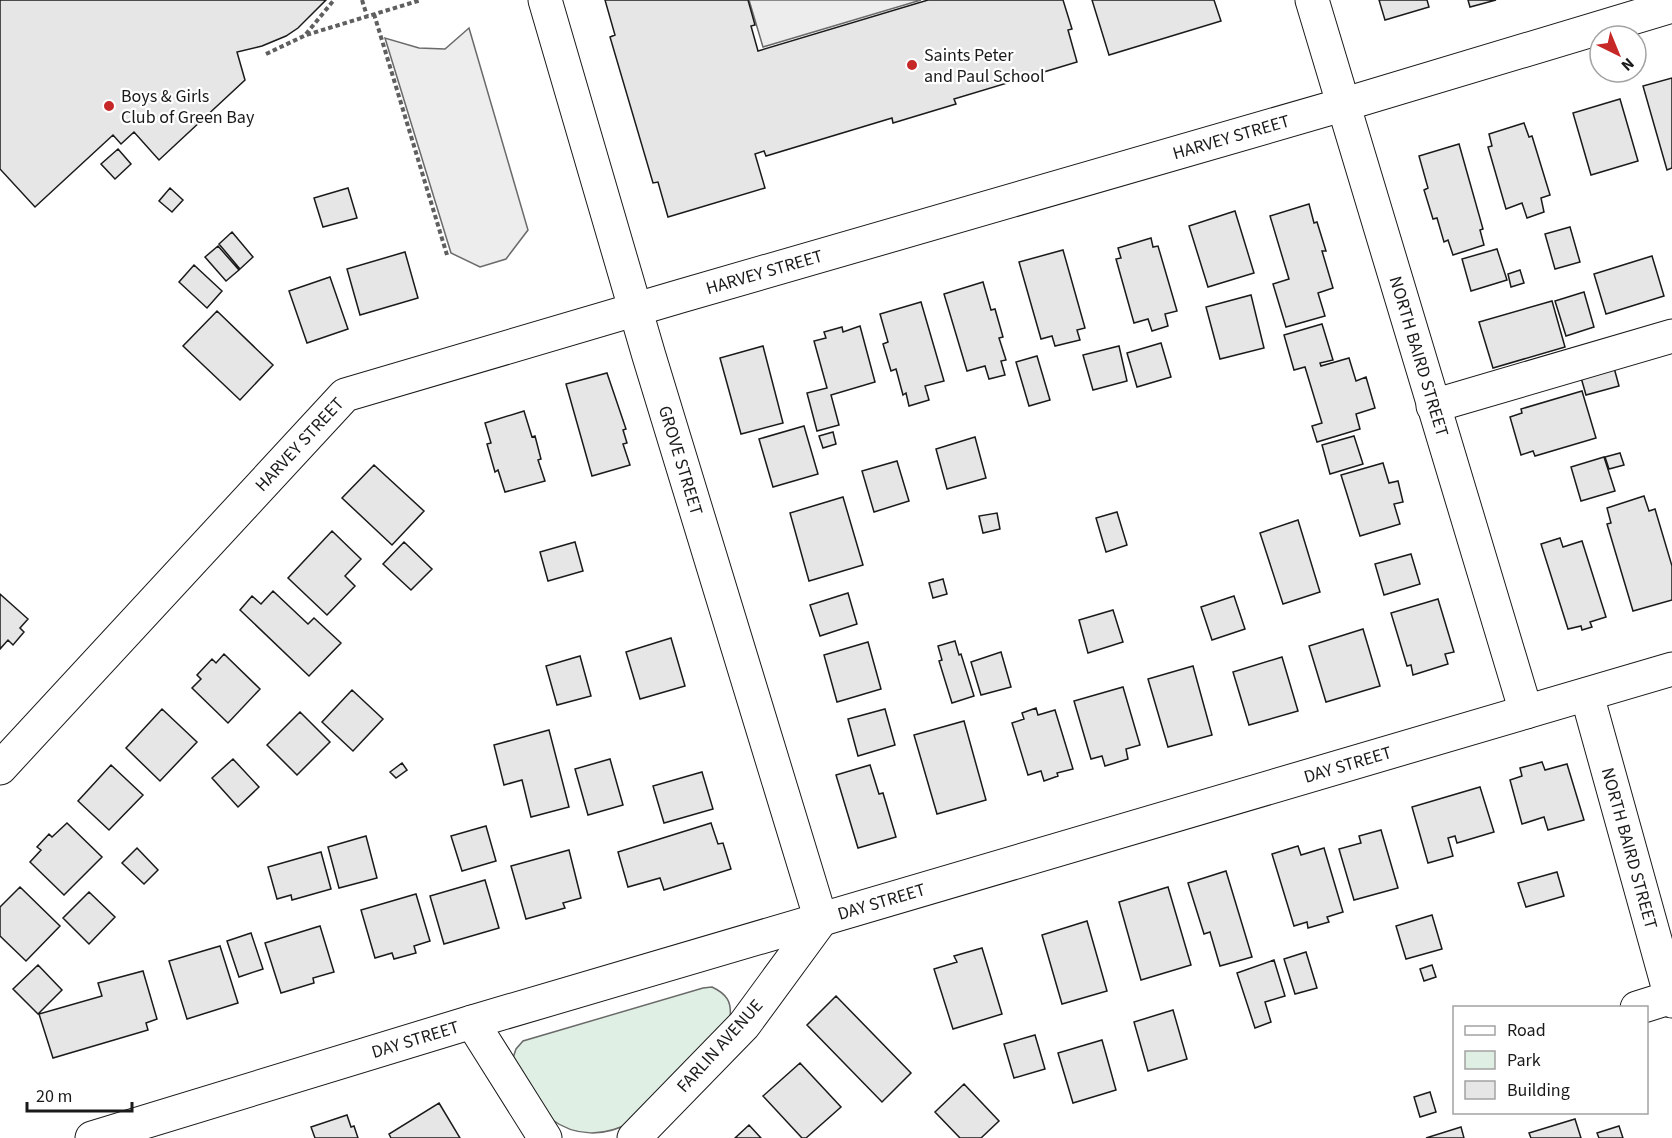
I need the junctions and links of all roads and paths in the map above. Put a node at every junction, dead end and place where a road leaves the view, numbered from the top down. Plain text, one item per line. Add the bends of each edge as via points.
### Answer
1 (334, 0) edge
2 (362, 0) edge
3 (421, 0) edge
4 (545, 0) edge
5 (1312, 0) edge
6 (1672, 6) edge
7 (374, 14) junction
8 (367, 16) junction
9 (306, 35) junction
10 (266, 54) dead end
11 (1342, 105) junction
12 (447, 255) dead end
13 (635, 309) junction
14 (1672, 336) edge
15 (1433, 406) junction
16 (1672, 669) edge
17 (1587, 694) junction
18 (1526, 712) junction
19 (0, 768) edge
20 (821, 920) junction
21 (1672, 999) edge
22 (1645, 1006) edge
23 (472, 1022) junction
24 (92, 1138) edge
25 (545, 1138) edge
26 (633, 1138) edge

1 - 9 path
2 - 8 path
3 - 7 path
4 - 13 street, GROVE STREET
5 - 11 street, NORTH BAIRD STREET
6 - 11 street, HARVEY STREET
7 - 8 path
7 - 12 path
8 - 9 path
9 - 10 path
11 - 13 street, HARVEY STREET
11 - 15 street, NORTH BAIRD STREET
13 - 19 street, HARVEY STREET via 345,395
13 - 20 street, GROVE STREET
14 - 15 street
15 - 18 street, NORTH BAIRD STREET
16 - 17 street, DAY STREET
17 - 18 street, DAY STREET
17 - 21 street, NORTH BAIRD STREET
18 - 20 street, DAY STREET
20 - 23 street, DAY STREET
20 - 26 street, FARLIN AVENUE via 744,1025
21 - 22 street
23 - 24 street, DAY STREET
23 - 25 street

